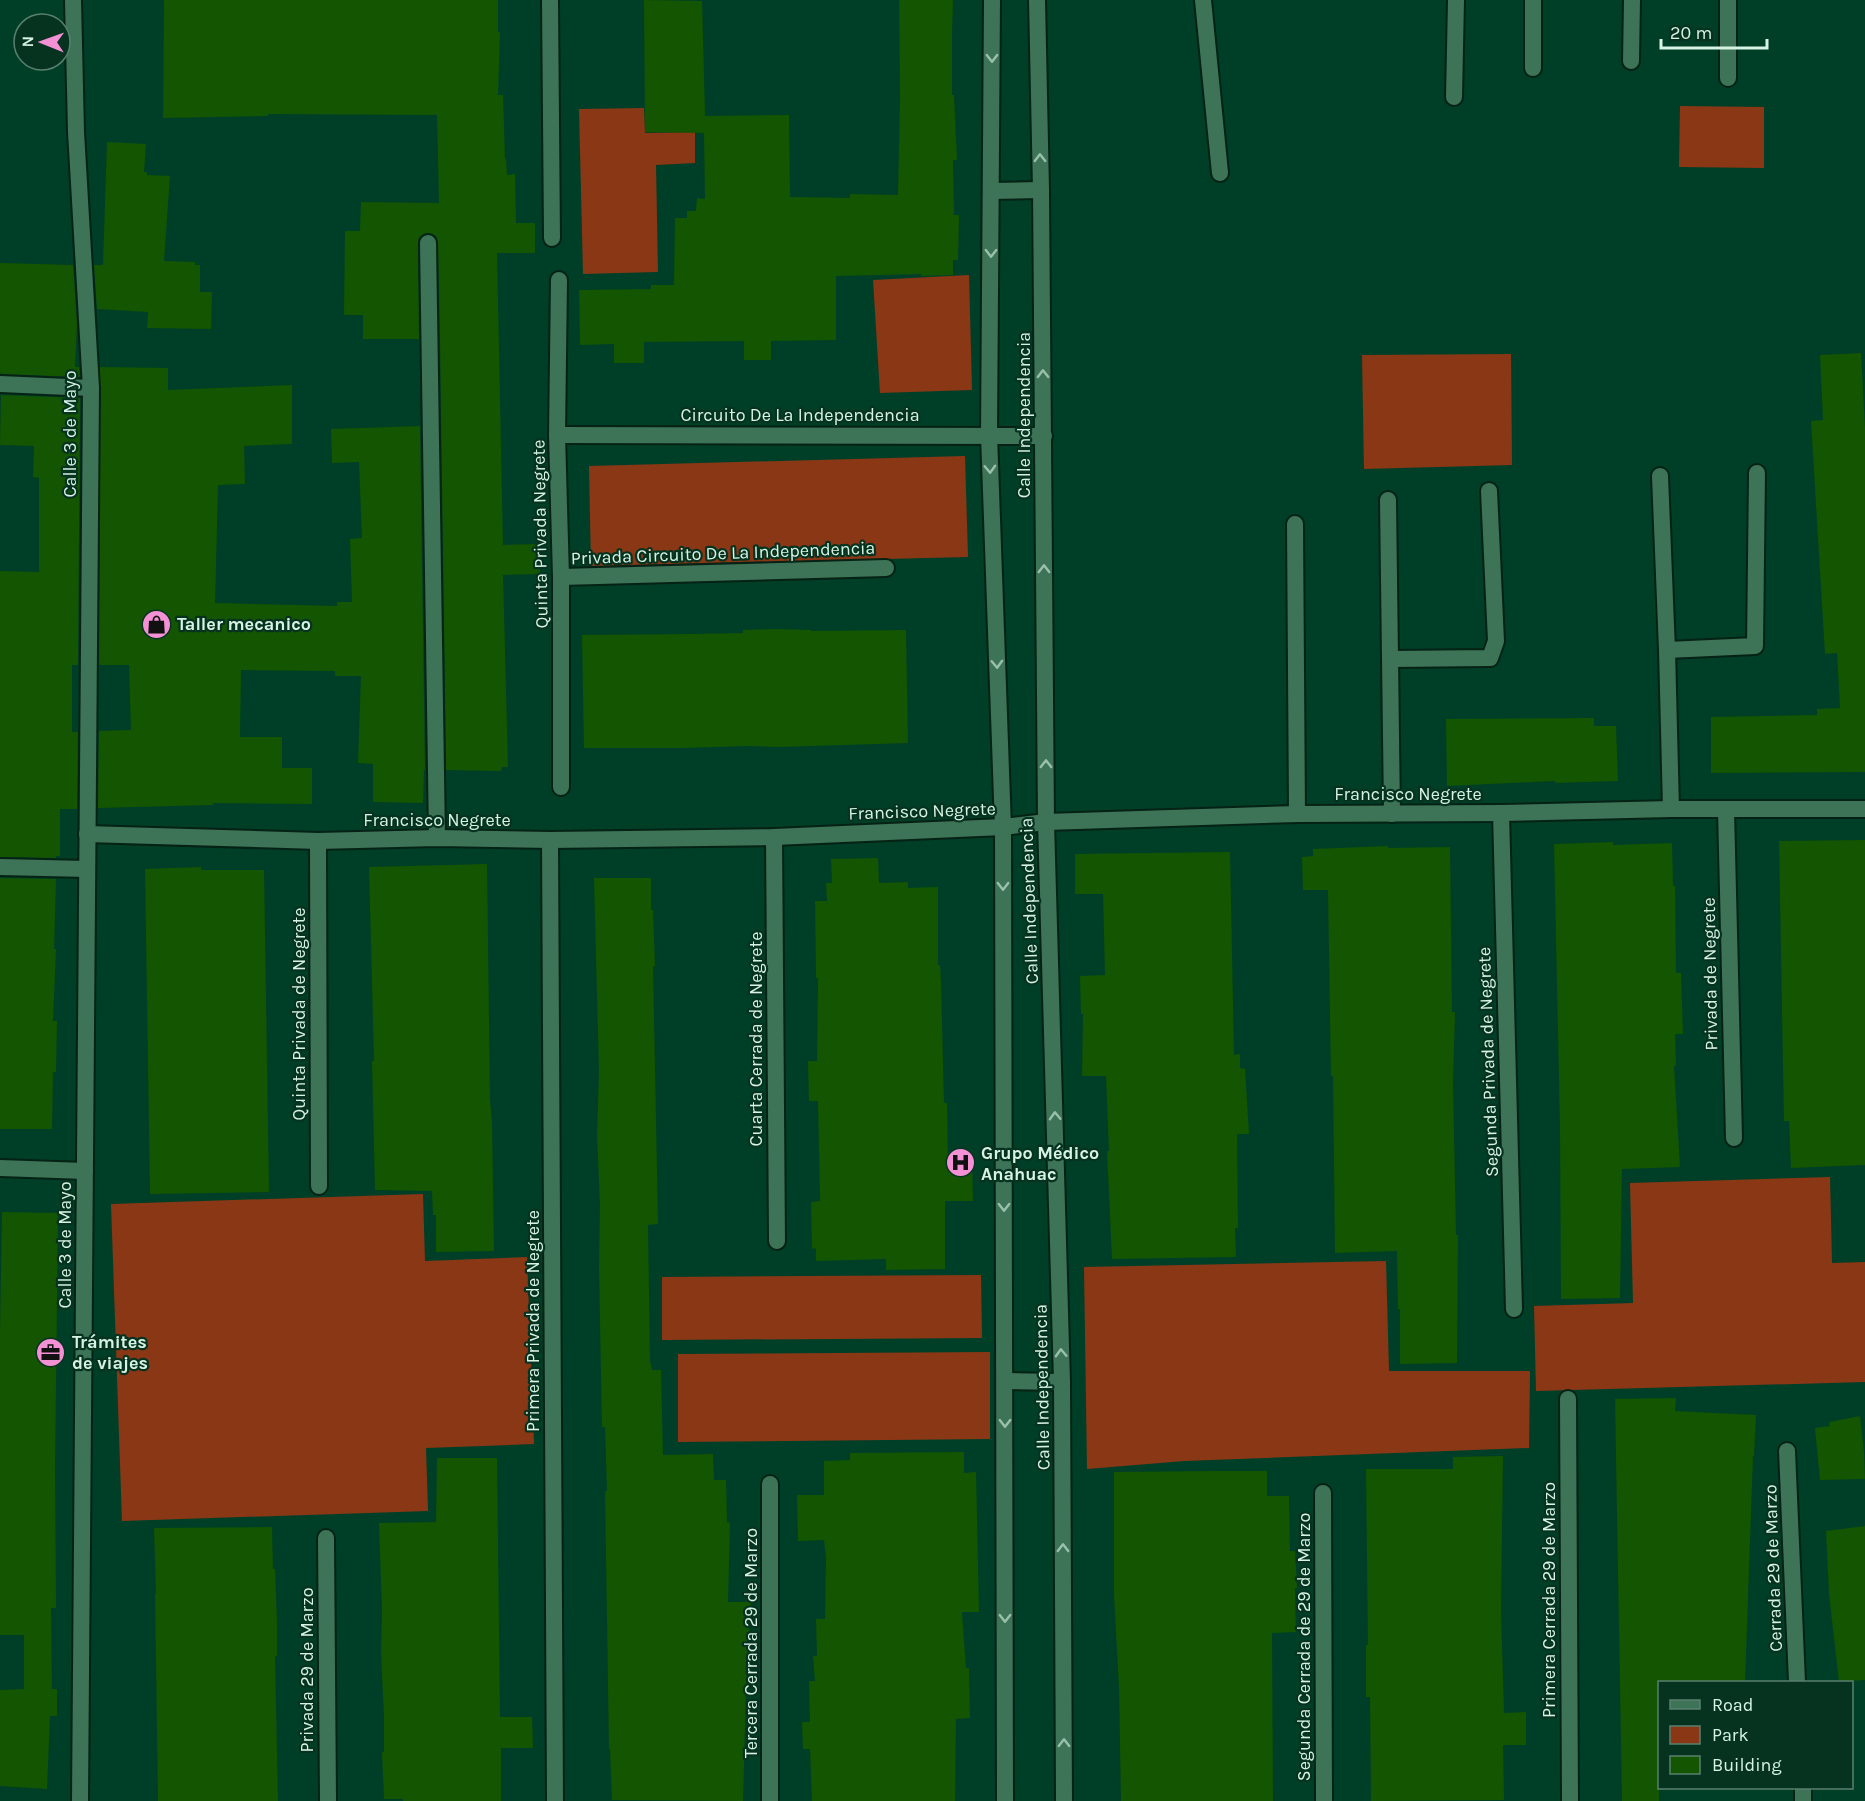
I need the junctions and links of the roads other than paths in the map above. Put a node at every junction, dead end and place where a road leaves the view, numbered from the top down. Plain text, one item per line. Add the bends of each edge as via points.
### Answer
1 (73, 0) edge
2 (550, 0) edge
3 (992, 0) edge
4 (1036, 0) edge
5 (1203, 0) edge
6 (1456, 0) edge
7 (1533, 0) edge
8 (1632, 0) edge
9 (1728, 0) edge
10 (1631, 62) dead end
11 (1533, 68) dead end
12 (1728, 78) dead end
13 (1454, 97) dead end
14 (1220, 173) dead end
15 (1041, 190) junction
16 (992, 191) junction
17 (552, 238) dead end
18 (428, 243) dead end
19 (559, 280) dead end
20 (0, 384) edge
21 (91, 388) junction
22 (557, 435) junction
23 (989, 435) junction
24 (1044, 436) junction
25 (1757, 473) dead end
26 (1660, 476) dead end
27 (1489, 491) dead end
28 (1388, 500) dead end
29 (1295, 524) dead end
30 (886, 568) dead end
31 (561, 577) junction
32 (1667, 650) junction
33 (1391, 659) junction
34 (561, 787) dead end
35 (1671, 809) junction
36 (1865, 809) edge
37 (1726, 810) junction
38 (1501, 813) junction
39 (1297, 814) junction
40 (1392, 814) junction
41 (1046, 822) junction
42 (1003, 827) junction
43 (87, 834) junction
44 (774, 837) junction
45 (437, 838) junction
46 (550, 840) junction
47 (318, 841) junction
48 (0, 867) edge
49 (87, 869) junction
50 (1734, 1138) dead end
51 (0, 1168) edge
52 (85, 1171) junction
53 (319, 1186) dead end
54 (777, 1241) dead end
55 (1514, 1309) dead end
56 (1005, 1381) junction
57 (1062, 1382) junction
58 (1568, 1399) dead end
59 (1787, 1451) dead end
60 (770, 1484) dead end
61 (1323, 1494) dead end
62 (326, 1538) dead end
63 (1797, 1681) edge
64 (80, 1801) edge
65 (328, 1801) edge
66 (555, 1801) edge
67 (770, 1801) edge
68 (1005, 1801) edge
69 (1064, 1801) edge
70 (1324, 1801) edge
71 (1570, 1801) edge

1 - 21 street, Calle 3 de Mayo via 76,132
2 - 17 street
3 -> 16 street, Calle Independencia
15 -> 4 street, Calle Independencia
5 - 14 street
6 - 13 street
7 - 11 street
8 - 10 street
9 - 12 street
15 - 16 street
24 -> 15 street, Calle Independencia
16 -> 23 street, Calle Independencia
18 - 45 street
19 - 22 street, Quinta Privada Negrete
20 - 21 street
21 - 43 street, Calle 3 de Mayo
22 - 23 street, Circuito De La Independencia
22 - 31 street, Quinta Privada Negrete
23 - 24 street, Circuito De La Independencia
23 -> 42 street, Calle Independencia
41 -> 24 street, Calle Independencia
25 - 32 street via 1755,646
26 - 32 street
27 - 33 street via 1496,641 1490,658
28 - 33 street
29 - 39 street
30 - 31 street, Privada Circuito De La Independencia
31 - 34 street, Quinta Privada Negrete
32 - 35 street
33 - 40 street
35 - 37 street, Francisco Negrete
35 - 38 street, Francisco Negrete
36 - 37 street, Francisco Negrete
37 - 50 street, Privada de Negrete
38 - 40 street, Francisco Negrete
38 - 55 street, Segunda Privada de Negrete
39 - 40 street, Francisco Negrete
39 - 41 street, Francisco Negrete
41 - 42 street, Francisco Negrete
57 -> 41 street, Calle Independencia
42 - 44 street, Francisco Negrete
42 -> 56 street, Calle Independencia
43 - 47 street, Francisco Negrete
43 - 49 street, Calle 3 de Mayo
44 - 46 street, Francisco Negrete
44 - 54 street, Cuarta Cerrada de Negrete
45 - 46 street, Francisco Negrete
45 - 47 street, Francisco Negrete
46 - 66 street, Primera Privada de Negrete
47 - 53 street, Quinta Privada de Negrete
48 - 49 street
49 - 52 street, Calle 3 de Mayo
51 - 52 street
52 - 64 street, Calle 3 de Mayo
56 - 57 street
56 -> 68 street, Calle Independencia
69 -> 57 street, Calle Independencia
58 - 71 street, Primera Cerrada 29 de Marzo
59 - 63 street, Cerrada 29 de Marzo
60 - 67 street, Tercera Cerrada 29 de Marzo
61 - 70 street, Segunda Cerrada de 29 de Marzo
62 - 65 street, Privada 29 de Marzo

